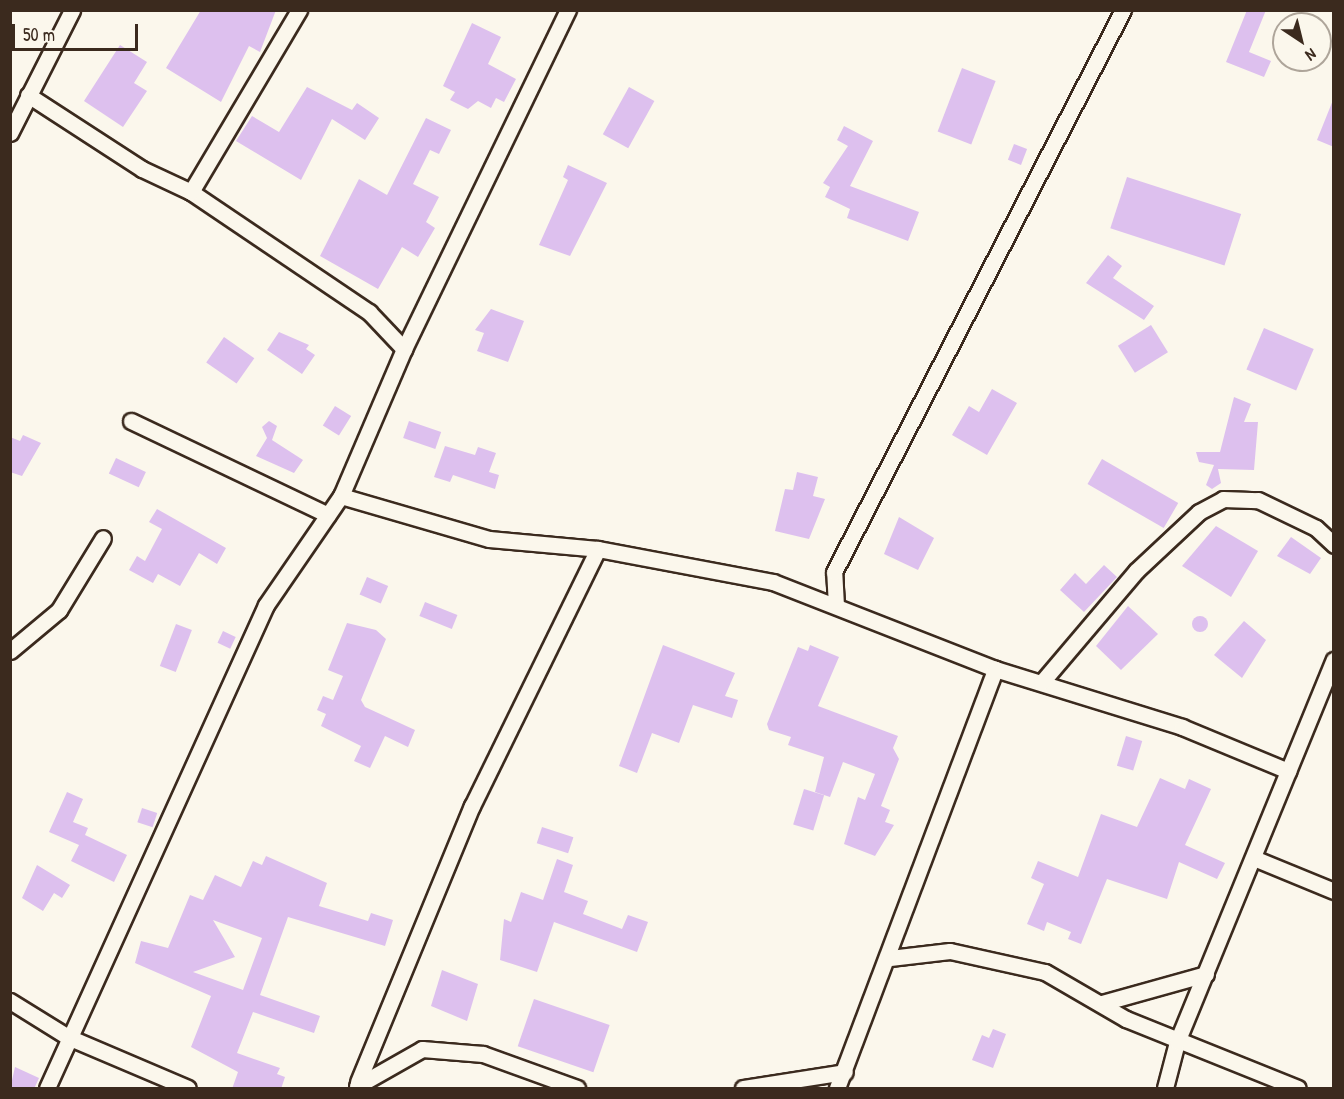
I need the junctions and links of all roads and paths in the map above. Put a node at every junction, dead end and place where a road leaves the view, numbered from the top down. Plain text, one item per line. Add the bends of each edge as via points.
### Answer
1 (299, 10) edge
2 (568, 10) edge
3 (1123, 10) edge
4 (71, 11) edge
5 (28, 95) junction
6 (10, 133) edge
7 (191, 192) junction
8 (404, 349) junction
9 (131, 421) dead end
10 (341, 496) junction
11 (328, 515) junction
12 (103, 538) dead end
13 (1334, 545) edge
14 (598, 549) junction
15 (836, 606) junction
16 (10, 651) edge
17 (1334, 660) edge
18 (995, 669) junction
19 (1042, 682) junction
20 (1288, 771) junction
21 (1256, 859) junction
22 (1334, 891) edge
23 (890, 958) junction
24 (1206, 974) junction
25 (10, 1001) edge
26 (1102, 1003) junction
27 (68, 1037) junction
28 (1178, 1042) junction
29 (845, 1072) junction
30 (357, 1085) edge
31 (47, 1089) edge
32 (188, 1089) edge
33 (577, 1089) edge
34 (743, 1089) edge
35 (837, 1089) edge
36 (1166, 1089) edge
37 (1298, 1089) edge

1 - 7 street
2 - 8 street
3 - 15 street via 834,572
4 - 5 street
5 - 6 street
5 - 7 street via 142,169
7 - 8 street via 369,312
8 - 10 street
9 - 11 street
10 - 11 street
10 - 14 street via 489,539
11 - 27 street via 266,605
12 - 16 street via 59,610
13 - 19 street via 1316,528 1258,500 1223,499 1199,512 1136,572
14 - 15 street via 773,582
14 - 30 street via 472,806
15 - 18 street
17 - 20 street
18 - 19 street
18 - 23 street
19 - 20 street via 1182,727
20 - 21 street
21 - 22 street
21 - 24 street
23 - 26 street via 950,951 982,957 1045,972
23 - 29 street
24 - 26 street
24 - 28 street
25 - 27 street
26 - 28 street
27 - 31 street
27 - 32 street
28 - 36 street
28 - 37 street
29 - 34 street
29 - 35 street
30 - 33 street via 422,1049 483,1054

